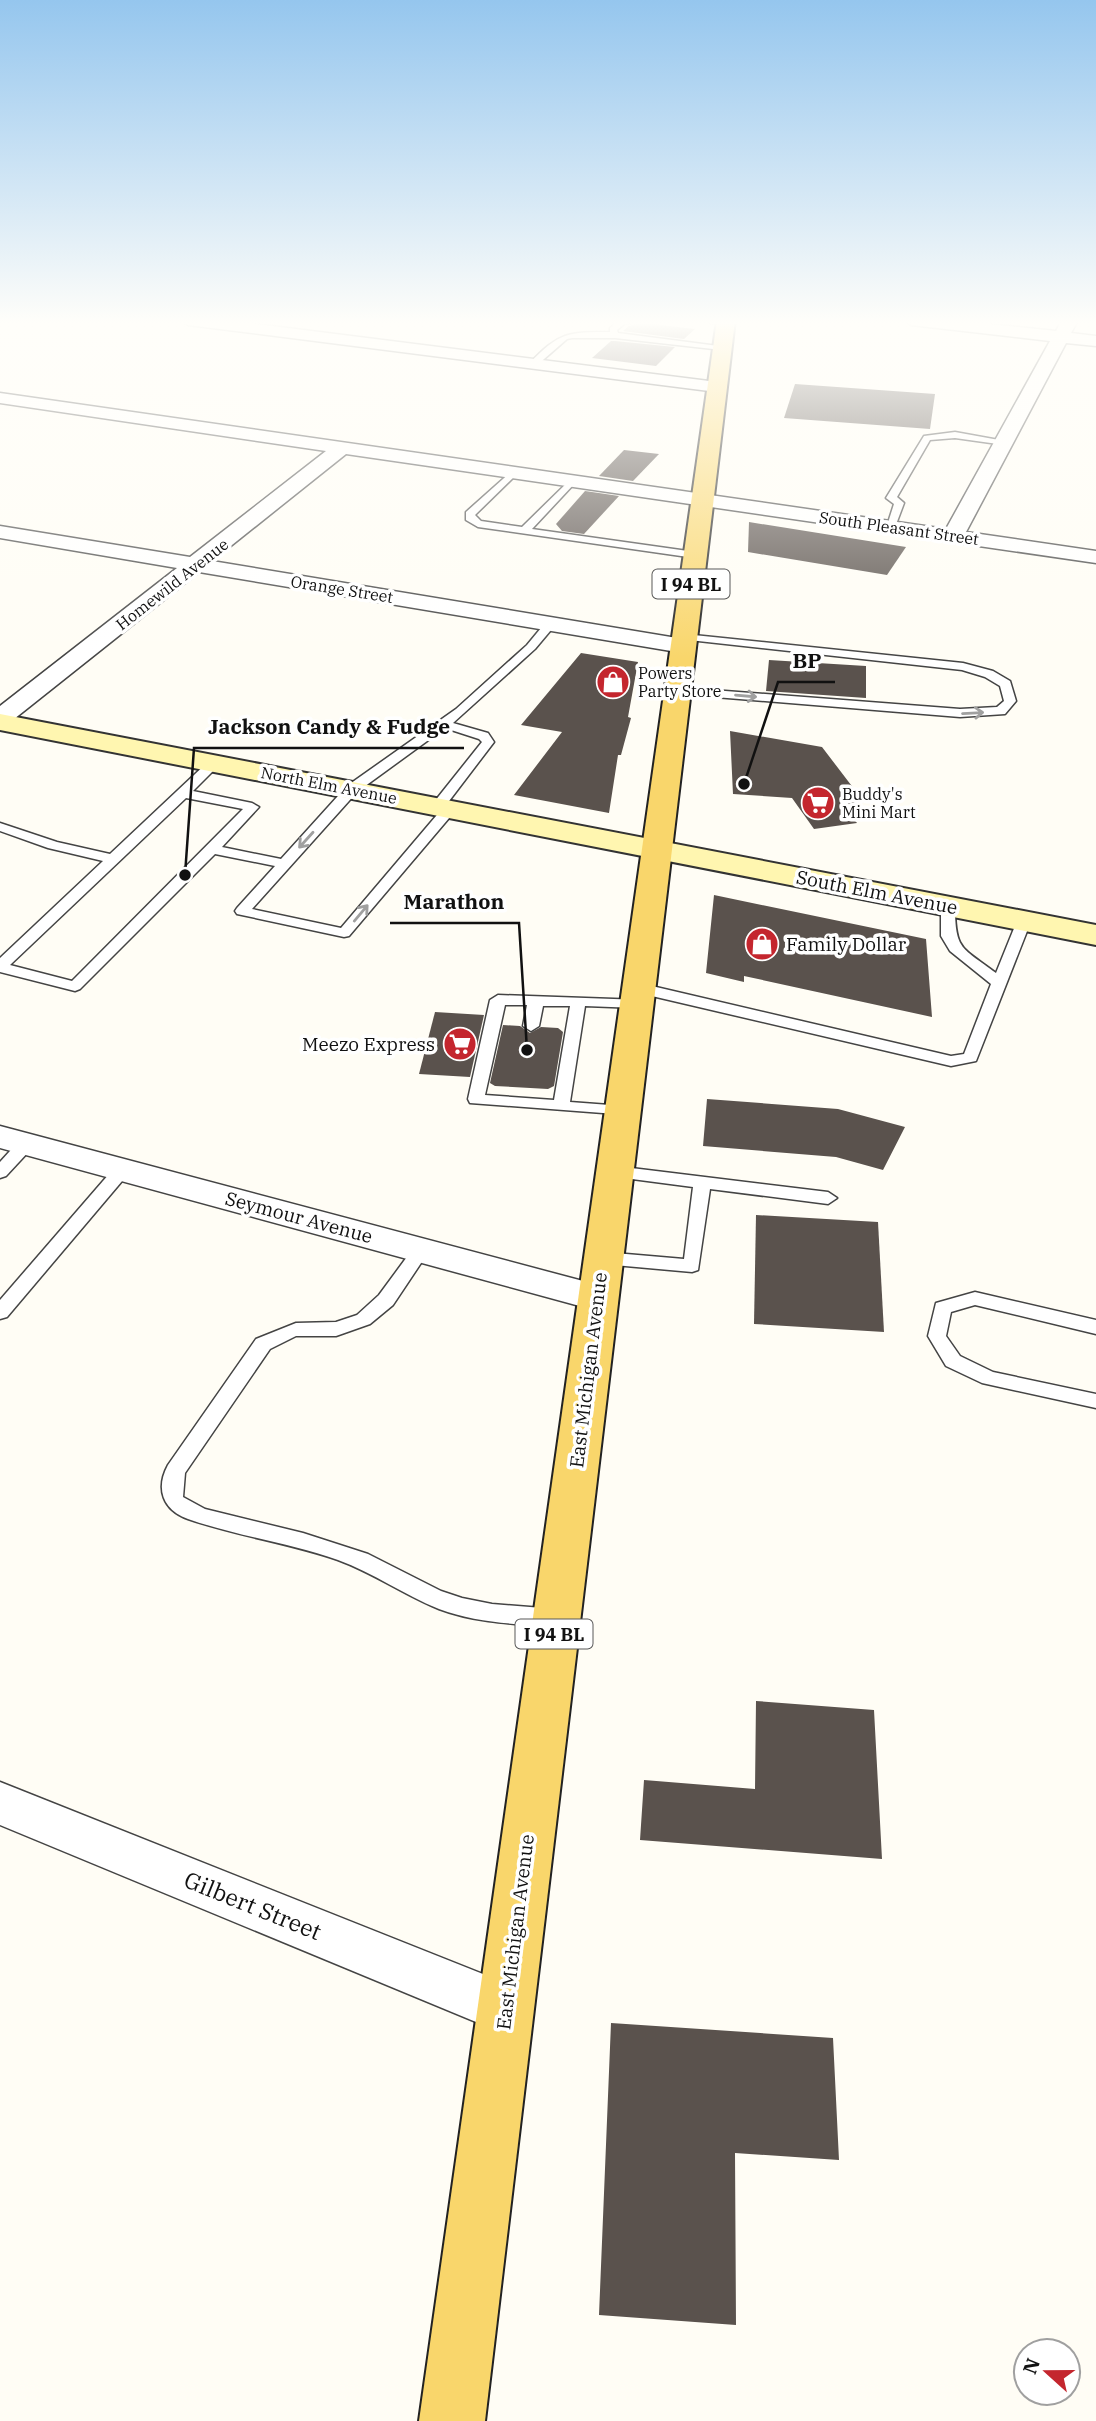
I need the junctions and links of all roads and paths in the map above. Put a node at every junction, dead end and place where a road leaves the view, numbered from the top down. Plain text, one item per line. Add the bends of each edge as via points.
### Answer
1 (239, 433) edge
2 (711, 433) edge
3 (1009, 433) edge
4 (1004, 442) junction
5 (342, 448) junction
6 (513, 472) junction
7 (572, 481) junction
8 (702, 500) junction
9 (890, 527) junction
10 (525, 530) junction
11 (0, 532) edge
12 (953, 536) junction
13 (695, 555) junction
14 (1096, 557) edge
15 (196, 565) junction
16 (550, 624) junction
17 (684, 642) junction
18 (678, 690) junction
19 (0, 720) edge
20 (443, 724) junction
21 (215, 763) junction
22 (352, 789) junction
23 (183, 793) junction
24 (444, 807) junction
25 (0, 827) edge
26 (658, 848) junction
27 (212, 849) junction
28 (113, 859) junction
29 (284, 864) junction
30 (948, 906) junction
31 (1024, 920) junction
32 (1096, 935) edge
33 (0, 966) edge
34 (999, 983) junction
35 (638, 995) junction
36 (536, 1001) junction
37 (578, 1002) junction
38 (531, 1026) dead end
39 (561, 1106) junction
40 (623, 1111) junction
41 (13, 1140) edge
42 (122, 1170) junction
43 (0, 1172) edge
44 (614, 1172) junction
45 (702, 1183) junction
46 (828, 1198) dead end
47 (421, 1250) junction
48 (600, 1278) junction
49 (0, 1311) edge
50 (1096, 1327) edge
51 (1096, 1401) edge
52 (556, 1618) junction
53 (0, 1803) edge
54 (505, 2008) junction
55 (452, 2421) edge

1 - 5 street, South Pleasant Street
2 - 8 main road, East Michigan Avenue / I 94 BL
3 - 4 street
4 - 9 lane via 954,435 927,438 891,498 899,503
4 - 12 street
5 - 6 street, South Pleasant Street
5 - 15 street, Homewild Avenue
6 - 7 street, South Pleasant Street
6 - 10 lane via 470,518
7 - 8 street, South Pleasant Street
7 - 10 lane
8 - 9 street, South Pleasant Street
8 - 13 main road, East Michigan Avenue / I 94 BL
9 - 12 street, South Pleasant Street
10 - 13 lane
11 - 15 street, Orange Street
12 - 14 street, South Pleasant Street
13 - 17 main road, East Michigan Avenue / I 94 BL
15 - 16 street, Orange Street
15 - 19 street, Homewild Avenue
16 - 17 street, Orange Street
16 - 20 lane via 531,647
17 - 18 main road, East Michigan Avenue / I 94 BL
18 -> 17 lane via 960,713 1001,711 1010,701 1006,684 963,667
18 - 26 main road, East Michigan Avenue / I 94 BL
19 - 21 street, North Elm Avenue
20 - 22 lane
20 - 24 lane via 473,731 488,743
21 - 22 street, North Elm Avenue
21 - 23 lane
22 - 24 street, North Elm Avenue
22 -> 29 lane
23 - 27 lane via 252,807
23 - 28 lane
24 - 26 street, North Elm Avenue
29 -> 24 lane via 242,911 344,933
25 - 28 lane
26 - 30 street, South Elm Avenue
26 - 35 main road, East Michigan Avenue / I 94 BL
27 - 29 lane
27 - 33 lane via 75,986
28 - 33 lane
30 - 31 street, South Elm Avenue
30 - 34 lane via 948,936 957,951
31 - 32 street, South Elm Avenue
31 - 34 lane
34 - 35 lane via 970,1058 951,1061
35 - 37 lane
35 - 40 main road, East Michigan Avenue / I 94 BL
36 - 37 lane
36 - 38 lane
36 - 39 lane via 498,1000 476,1099 518,1095
37 - 39 lane
39 - 40 lane
40 - 44 main road, East Michigan Avenue / I 94 BL
41 - 42 street, Seymour Avenue
41 - 43 lane
42 - 47 street, Seymour Avenue
42 - 49 lane
44 - 45 lane
44 - 48 main road, East Michigan Avenue / I 94 BL
45 - 46 lane
45 - 48 lane via 692,1266
47 - 48 street, Seymour Avenue
47 - 52 lane via 383,1304 362,1322 335,1329 309,1327 284,1332 262,1343 175,1471 169,1489 173,1501 205,1517 331,1548 466,1609
48 - 52 main road, East Michigan Avenue / I 94 BL
50 - 51 lane via 975,1298 943,1308 937,1336 953,1361 989,1378
52 - 54 main road, East Michigan Avenue / I 94 BL
53 - 54 street, Gilbert Street
54 - 55 main road, East Michigan Avenue / I 94 BL

